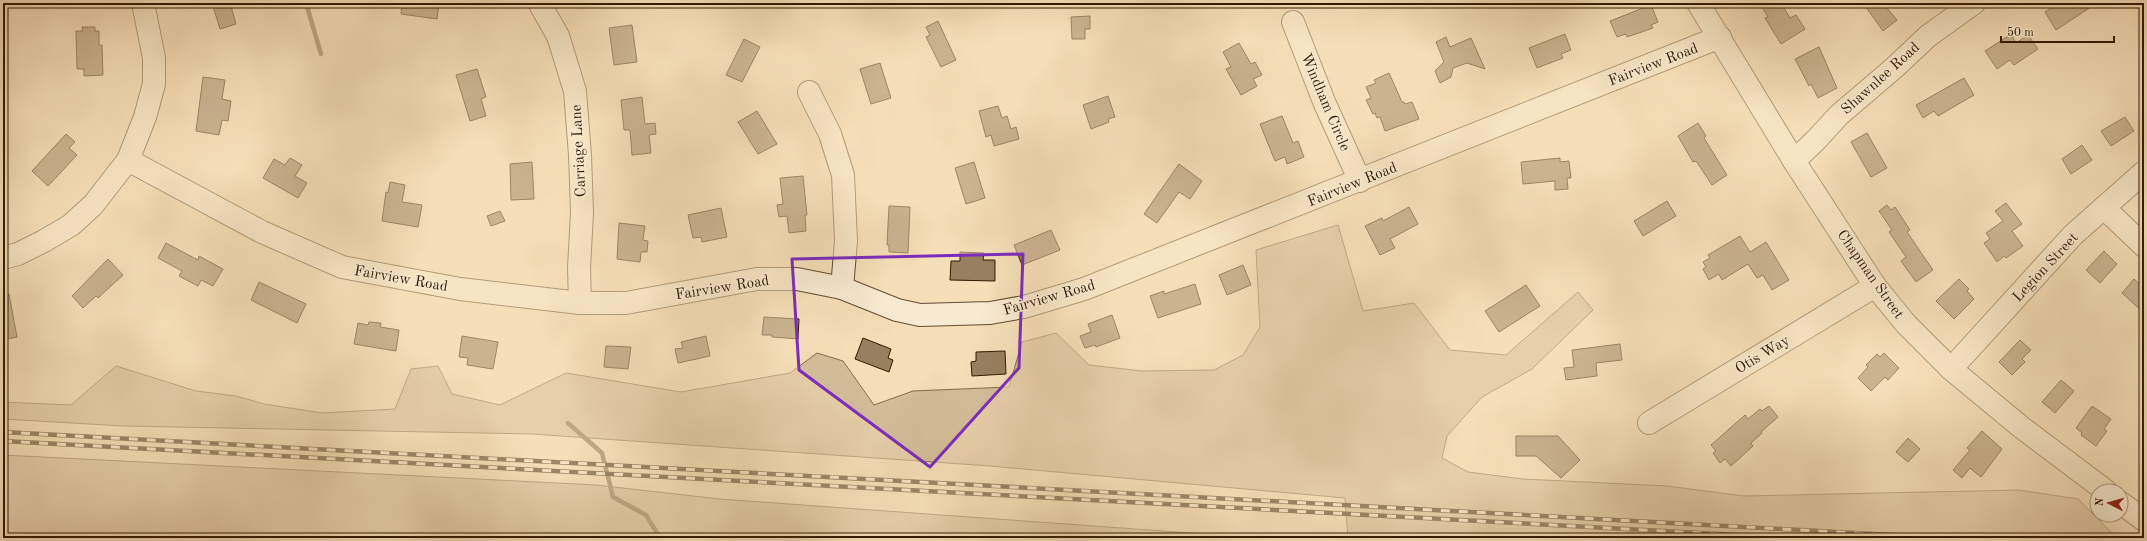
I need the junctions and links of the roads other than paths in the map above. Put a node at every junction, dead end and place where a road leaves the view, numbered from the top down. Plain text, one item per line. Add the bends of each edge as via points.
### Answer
1 (143, 3) edge
2 (1698, 3) edge
3 (1974, 3) edge
4 (541, 6) dead end
5 (1293, 22) dead end
6 (1720, 37) junction
7 (809, 92) dead end
8 (128, 160) junction
9 (1794, 161) junction
10 (2144, 172) edge
11 (1360, 181) junction
12 (2104, 208) junction
13 (2144, 246) edge
14 (3, 258) edge
15 (1875, 286) junction
16 (842, 288) junction
17 (580, 303) junction
18 (1951, 369) junction
19 (1649, 423) dead end
20 (2095, 483) edge
21 (2129, 508) edge
22 (2144, 518) edge

1 - 8 street via 154,58 154,84 145,117
2 - 6 street, Chapman Street
3 - 9 street, Shawnlee Road via 1928,36 1839,115
4 - 17 street, Carriage Lane via 558,36 575,91 581,162
5 - 11 street, Windham Circle via 1325,104
6 - 9 street, Chapman Street
6 - 11 street, Fairview Road
7 - 16 street via 830,134 843,175 846,241
8 - 14 street via 93,205 71,226 44,241
8 - 17 street, Fairview Road via 262,232 342,267 460,289
9 - 15 street, Chapman Street
10 - 12 street, Legion Street
11 - 16 street, Fairview Road via 1084,289 1024,307 990,313 920,315 897,310
12 - 13 street
12 - 18 street, Legion Street via 2074,235
15 - 18 street, Chapman Street via 1906,324
15 - 19 street, Otis Way
16 - 17 street, Fairview Road via 797,279 757,279 626,302
18 - 20 street, Chapman Street via 2020,427
21 - 22 street

